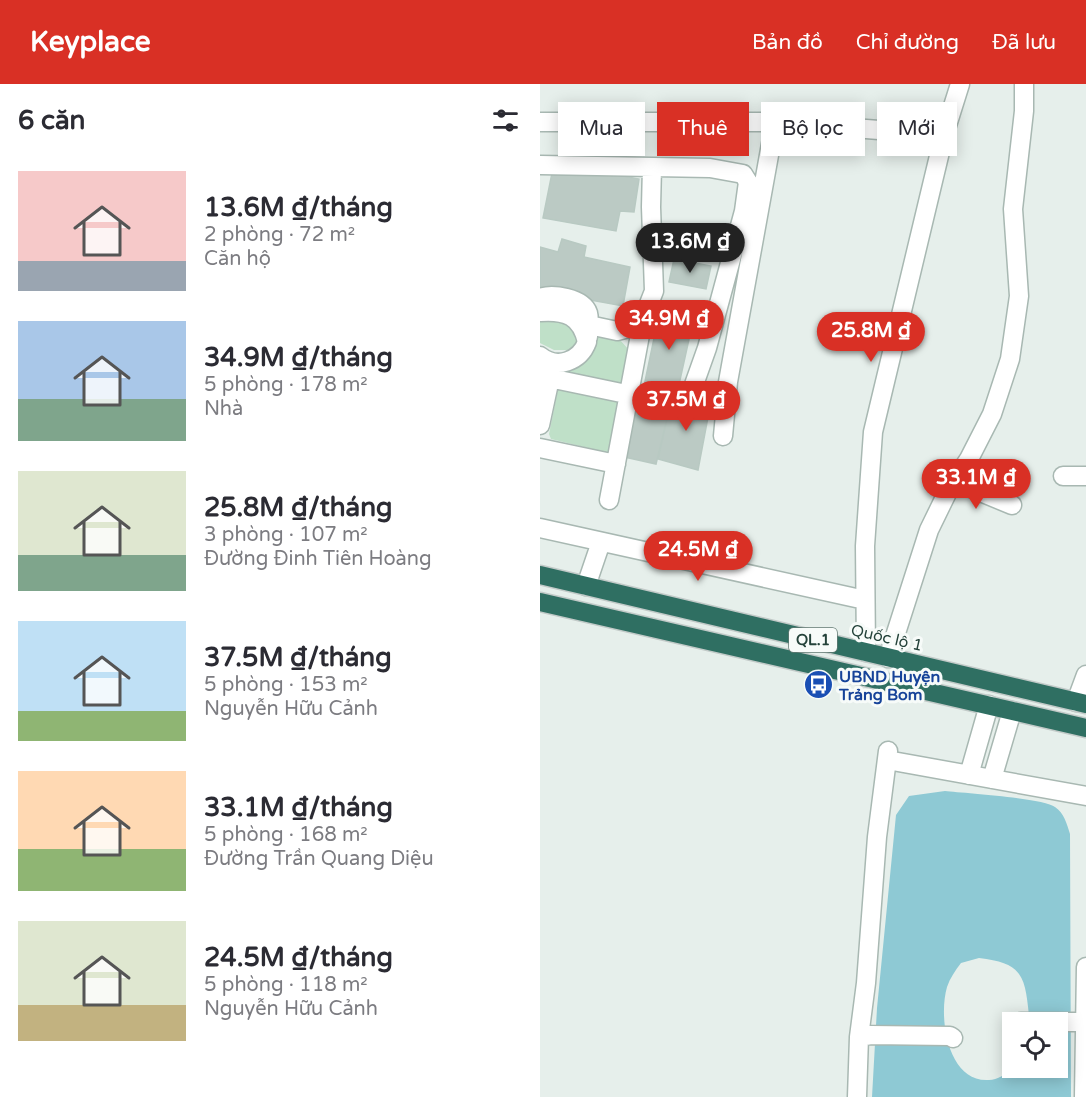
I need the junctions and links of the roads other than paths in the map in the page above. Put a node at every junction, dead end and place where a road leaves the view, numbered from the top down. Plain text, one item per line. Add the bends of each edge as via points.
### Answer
1 (960, 84) edge
2 (1024, 84) edge
3 (954, 102) edge
4 (540, 122) edge
5 (761, 122) edge
6 (769, 156) edge
7 (939, 156) edge
8 (540, 165) edge
9 (652, 168) junction
10 (540, 298) edge
11 (540, 312) edge
12 (643, 319) junction
13 (588, 333) junction
14 (546, 369) edge
15 (629, 395) junction
16 (540, 425) edge
17 (723, 436) dead end
18 (540, 448) edge
19 (616, 464) junction
20 (1063, 476) dead end
21 (1086, 476) edge
22 (954, 481) junction
23 (609, 500) dead end
24 (1012, 505) dead end
25 (540, 528) edge
26 (601, 542) junction
27 (540, 576) edge
28 (586, 586) junction
29 (865, 600) junction
30 (540, 602) edge
31 (866, 652) junction
32 (888, 658) junction
33 (1086, 675) edge
34 (1081, 703) edge
35 (989, 705) junction
36 (1012, 711) junction
37 (1086, 728) edge
38 (969, 775) junction
39 (992, 779) junction
40 (1086, 796) edge
41 (1086, 967) edge
42 (1079, 1022) edge
43 (865, 1036) junction
44 (951, 1037) dead end
45 (857, 1097) edge
46 (1084, 1097) edge

1 - 3 street
2 - 22 street via 1013,209 1019,296 1010,359 992,414
4 - 5 street
6 - 17 street via 728,382
7 - 29 street via 873,432
8 - 9 street
9 - 12 street via 654,291
9 - 15 street via 710,168 743,174 748,182 714,325 691,393 679,405
10 - 13 street via 554,296 576,301 588,313
11 - 13 street via 568,315
12 - 13 street via 617,331
12 - 15 street
13 - 14 street via 584,350 572,360
14 - 15 street
14 - 16 street
15 - 19 street
18 - 19 street
19 - 23 street
20 - 21 street
22 - 24 street
22 - 32 street via 929,530
25 - 26 street
26 - 28 street
26 - 29 street
27 - 28 highway, Quốc lộ 1 / QL.1
28 - 31 highway, Quốc lộ 1 / QL.1
29 - 31 street
30 - 35 highway, QL.1
31 - 32 highway, Quốc lộ 1 / QL.1
32 - 34 highway, Quốc lộ 1 / QL.1
33 - 34 street
35 - 36 highway, QL.1
35 - 38 street
36 - 37 highway, QL.1
36 - 39 street
38 - 39 street
38 - 43 street via 887,756 866,983
39 - 40 street
41 - 42 street
42 - 46 street
43 - 44 street
43 - 45 street

